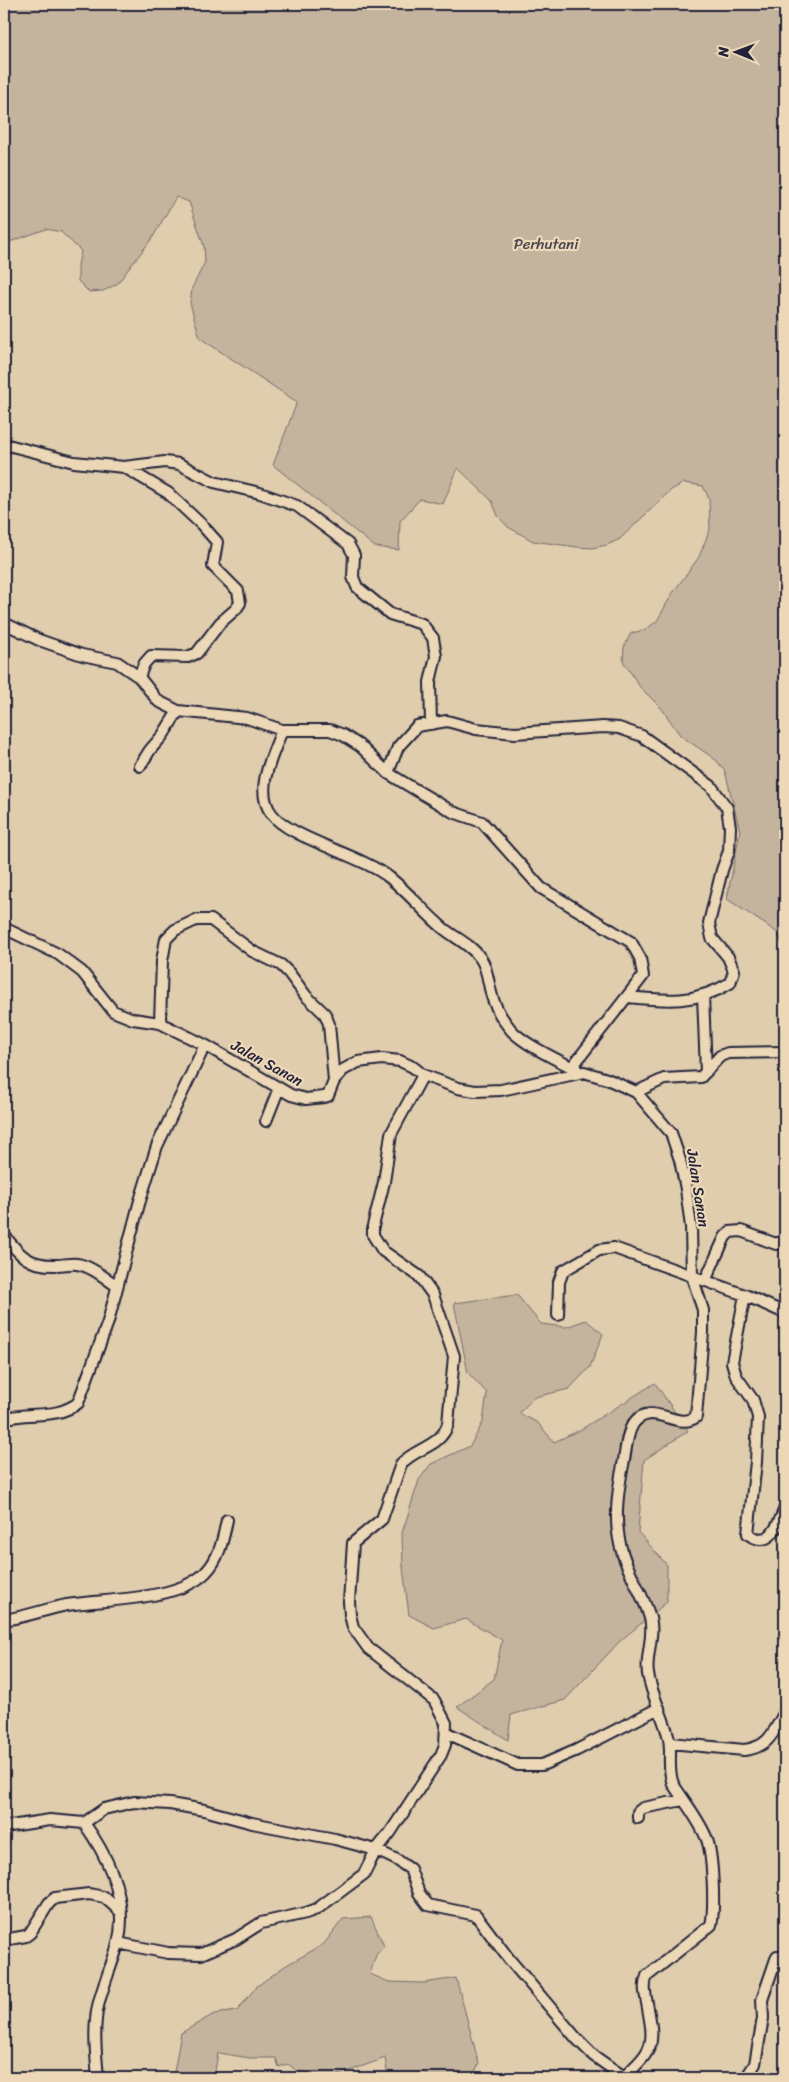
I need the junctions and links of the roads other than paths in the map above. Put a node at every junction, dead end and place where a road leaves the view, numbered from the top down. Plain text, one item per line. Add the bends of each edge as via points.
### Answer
1 (4, 444) edge
2 (124, 467) junction
3 (4, 622) edge
4 (138, 677) junction
5 (178, 711) junction
6 (431, 724) junction
7 (282, 730) junction
8 (140, 766) dead end
9 (388, 773) junction
10 (4, 928) edge
11 (703, 995) junction
12 (628, 996) junction
13 (160, 1023) junction
14 (205, 1044) junction
15 (785, 1052) edge
16 (572, 1067) junction
17 (584, 1072) junction
18 (706, 1072) junction
19 (423, 1075) junction
20 (334, 1082) junction
21 (279, 1088) junction
22 (636, 1092) junction
23 (266, 1121) dead end
24 (4, 1235) edge
25 (785, 1240) edge
26 (692, 1276) junction
27 (705, 1281) junction
28 (117, 1286) junction
29 (744, 1295) junction
30 (785, 1313) edge
31 (558, 1315) dead end
32 (4, 1419) edge
33 (785, 1508) edge
34 (227, 1520) dead end
35 (4, 1620) edge
36 (659, 1708) junction
37 (785, 1712) edge
38 (447, 1733) junction
39 (670, 1743) junction
40 (683, 1800) junction
41 (638, 1818) dead end
42 (84, 1823) junction
43 (4, 1827) edge
44 (376, 1850) junction
45 (121, 1912) junction
46 (4, 1940) edge
47 (118, 1942) junction
48 (777, 1956) dead end
49 (98, 2078) edge
50 (624, 2078) edge
51 (746, 2078) edge

1 - 2 street via 74,462
2 - 4 street via 168,493 214,538 217,547 214,568 240,596 236,609 220,623 197,653 188,657 151,656
2 - 6 street via 165,462 179,464 214,482 297,506 348,544 354,555 353,577 357,587 390,614 422,624 433,638 436,656 430,682
3 - 4 street via 39,640 82,655 117,662
4 - 5 street via 158,700
5 - 7 street via 247,718
5 - 8 street
6 - 9 street via 417,726 398,747
6 - 11 street via 447,721 476,730 515,733 619,728 642,736 711,786 726,808 730,827 729,851 712,908 710,932 734,971 730,983
7 - 9 street via 336,732 360,746
7 - 16 street via 264,782 266,804 271,814 291,828 390,877 481,958 494,1000 512,1031
9 - 12 street via 453,812 482,822 541,888 631,942 640,958 643,976
10 - 13 street, Jalan Sanan via 58,954 82,972 113,1011 132,1019
11 - 12 street via 670,1001
11 - 18 street
12 - 16 street
13 - 14 street, Jalan Sanan
13 - 20 street via 166,939 175,930 196,920 211,920 252,951 290,972 306,996 325,1014 329,1024
14 - 21 street, Jalan Sanan
14 - 28 street via 157,1146
15 - 18 street via 728,1053 720,1056
16 - 17 street
17 - 19 street, Jalan Sanan via 501,1090 475,1091
17 - 22 street, Jalan Sanan
18 - 22 street via 701,1077 664,1080
19 - 20 street, Jalan Sanan via 400,1061 382,1059 358,1062 344,1070
19 - 38 street via 391,1134 373,1235 383,1251 419,1276 433,1294 454,1356 448,1424 446,1432 434,1445 406,1458 401,1464 382,1519 353,1543 349,1602 351,1621 360,1638 368,1648 434,1700 446,1723
20 - 21 street, Jalan Sanan via 328,1096 319,1098 298,1098
21 - 23 street
22 - 26 street, Jalan Sanan via 676,1142 691,1227
24 - 28 street via 27,1260 85,1266
25 - 27 street via 776,1244 740,1231 730,1232
26 - 27 street
26 - 31 street via 622,1249 599,1250 563,1271 559,1282
26 - 36 street, Jalan Sanan via 702,1310 704,1332 696,1417 684,1420 648,1413 633,1425 616,1515 623,1555 650,1617 648,1673
27 - 29 street
28 - 32 street via 108,1322 78,1403 58,1414
29 - 30 street
29 - 33 street via 732,1362 736,1376 753,1400 758,1417 748,1534 764,1539 770,1537
34 - 35 street via 220,1549 210,1568 182,1587 158,1594 67,1606
36 - 38 street via 542,1765 518,1766
36 - 39 street, Jalan Sanan
37 - 39 street via 768,1742 754,1749
38 - 44 street via 441,1754
39 - 40 street, Jalan Sanan via 670,1776
40 - 41 street via 643,1808 638,1812
40 - 50 street, Jalan Sanan via 706,1837 710,1850 711,1925 647,1976 644,1990 652,2031 651,2044 640,2063
42 - 43 street via 50,1820
42 - 44 street via 104,1809 127,1803 170,1804
42 - 45 street via 106,1857
44 - 47 street via 364,1874 317,1908 261,1923 207,1952 177,1954
44 - 50 street via 410,1869 419,1893 428,1905 476,1915 577,2039
45 - 46 street via 104,1897 89,1894 55,1898 48,1903 30,1934
45 - 47 street
47 - 49 street via 97,2015
48 - 51 street via 762,2000 763,2018 755,2064

